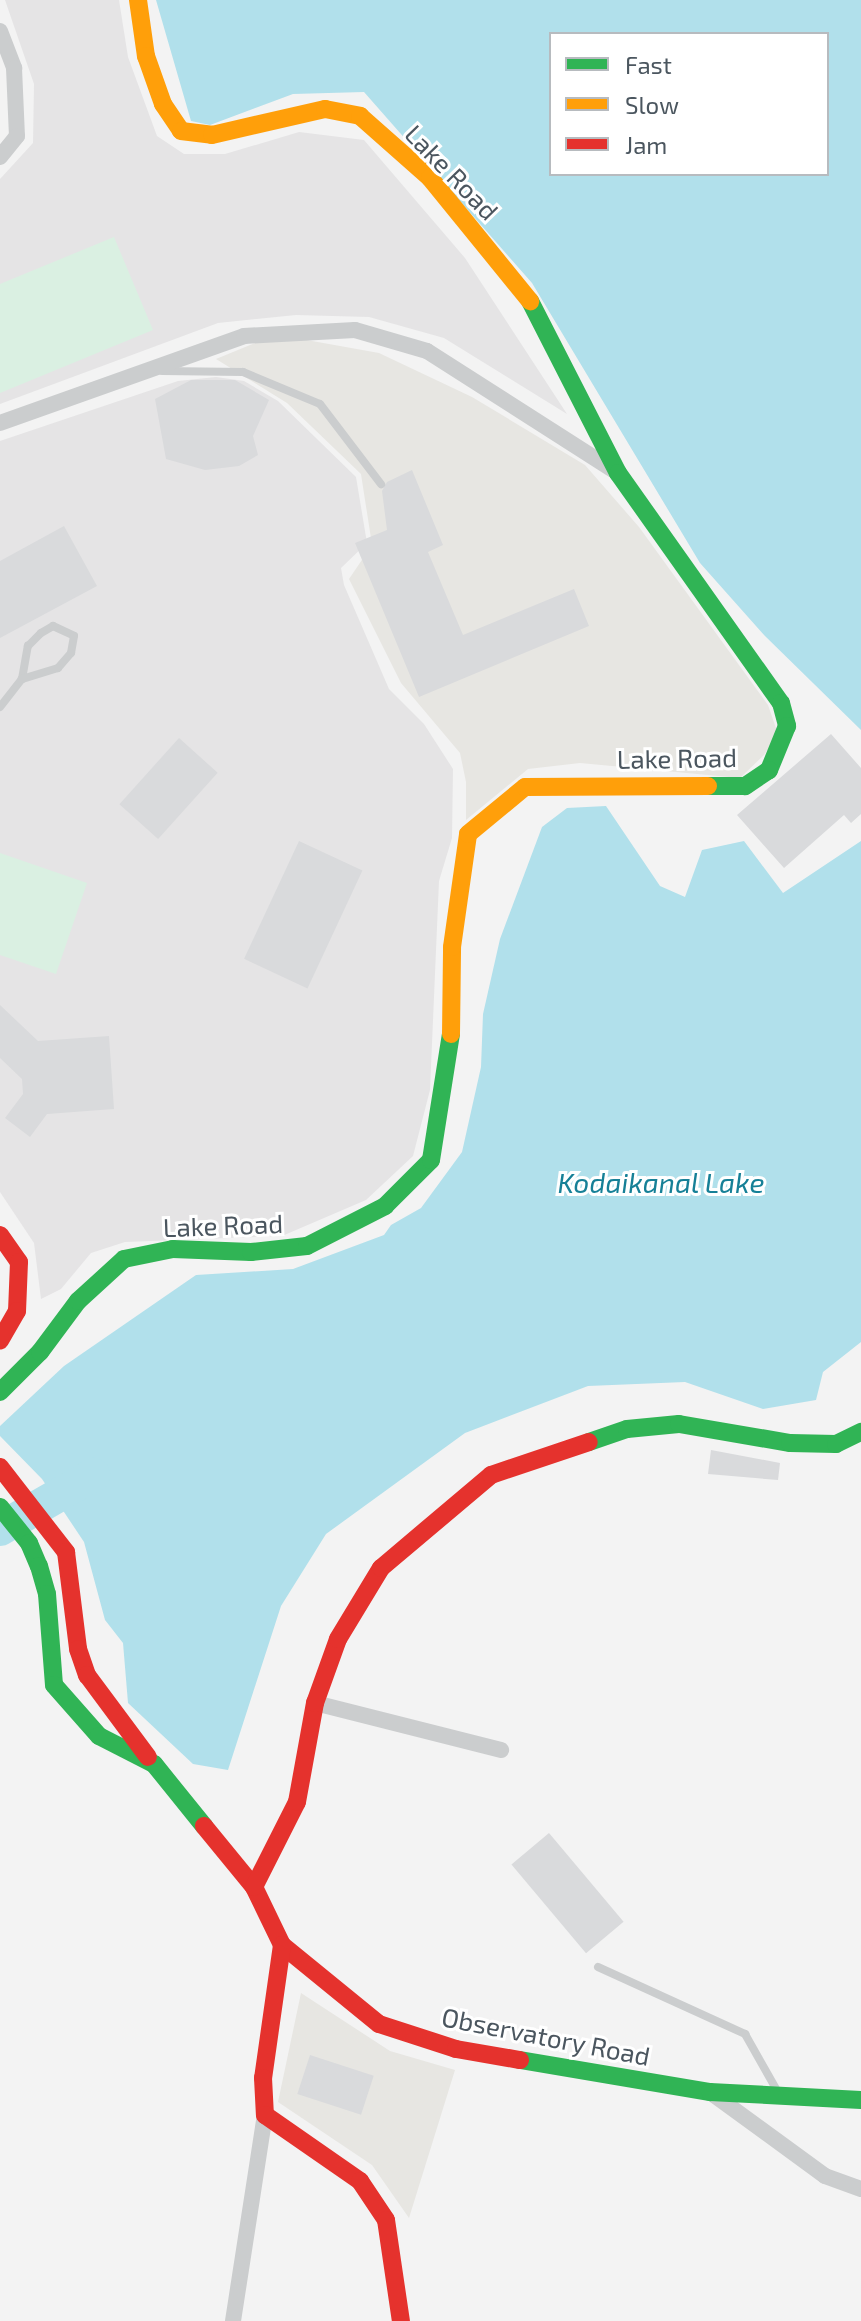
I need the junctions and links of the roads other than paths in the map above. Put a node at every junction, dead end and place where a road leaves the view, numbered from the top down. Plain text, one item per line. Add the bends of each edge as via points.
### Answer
1 (138, 0) edge
2 (0, 31) edge
3 (0, 157) edge
4 (141, 372) junction
5 (0, 423) edge
6 (618, 473) junction
7 (381, 484) dead end
8 (22, 679) junction
9 (0, 707) edge
10 (0, 1235) edge
11 (0, 1340) edge
12 (0, 1392) edge
13 (861, 1432) edge
14 (0, 1467) edge
15 (0, 1507) edge
16 (315, 1703) junction
17 (501, 1750) dead end
18 (154, 1764) junction
19 (254, 1887) junction
20 (282, 1945) junction
21 (598, 1967) dead end
22 (710, 2092) junction
23 (781, 2098) junction
24 (861, 2100) edge
25 (265, 2115) junction
26 (861, 2189) edge
27 (233, 2321) edge
28 (401, 2321) edge

1 - 6 main road, Lake Road via 146,56 163,104 181,131 212,135 325,109 360,116 430,178 525,291
2 - 3 street via 14,68 17,136
4 - 5 street
4 - 6 street via 244,336 355,330 427,351
4 - 7 lane via 243,372 320,404
6 - 12 main road, Lake Road via 781,703 786,738 769,770 745,786 525,787 468,834 452,947 451,1056 431,1160 385,1206 307,1246 251,1252 173,1249 124,1259 78,1301 40,1352
8 - 8 lane via 28,646 41,633 53,626 74,636 71,653 58,668
8 - 9 lane
10 - 11 main road via 19,1262 17,1311
13 - 16 main road via 836,1444 790,1443 679,1424 627,1429 491,1475 381,1568 338,1639
14 - 18 main road, Observatory Road via 66,1552 78,1649 87,1675
15 - 18 main road, Observatory Road via 29,1543 47,1594 54,1685 99,1736
16 - 17 street
16 - 19 main road via 297,1802
18 - 19 main road, Observatory Road
19 - 20 main road, Observatory Road
20 - 22 main road, Observatory Road via 379,2024 456,2049
20 - 25 main road via 263,2078
21 - 23 lane via 745,2034
22 - 23 main road, Observatory Road
22 - 26 street via 825,2176
23 - 24 main road, Observatory Road
25 - 27 street
25 - 28 main road via 360,2181 386,2220

